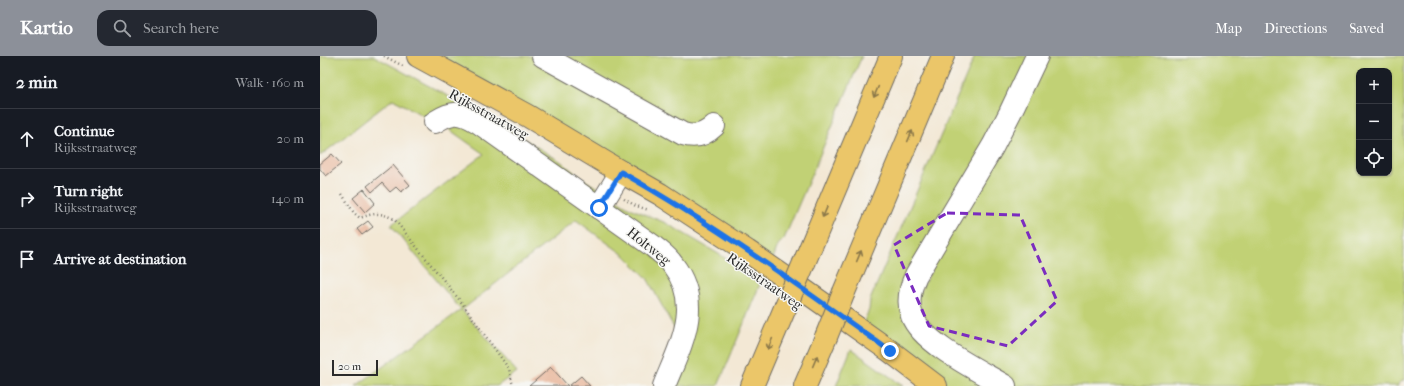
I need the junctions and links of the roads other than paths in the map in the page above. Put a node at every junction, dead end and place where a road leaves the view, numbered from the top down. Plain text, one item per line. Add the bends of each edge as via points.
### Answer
1 (543, 56) edge
2 (891, 56) edge
3 (943, 56) edge
4 (1037, 56) edge
5 (414, 63) edge
6 (434, 122) dead end
7 (714, 126) dead end
8 (621, 172) junction
9 (604, 200) junction
10 (664, 386) edge
11 (752, 386) edge
12 (805, 386) edge
13 (936, 386) edge
14 (1005, 386) edge

1 - 7 street via 683,134 703,134
2 -> 11 main road, bridge
12 -> 3 main road, bridge
4 - 14 street via 993,146 916,275 909,296 912,316 925,334 941,347
5 - 8 main road, Rijksstraatweg via 528,116
6 - 9 street, Rijksstraatweg via 454,113 469,116
8 - 9 street
8 - 13 main road, Rijksstraatweg via 754,255
9 - 10 street, Holtweg via 673,264 684,286 688,318 686,330

